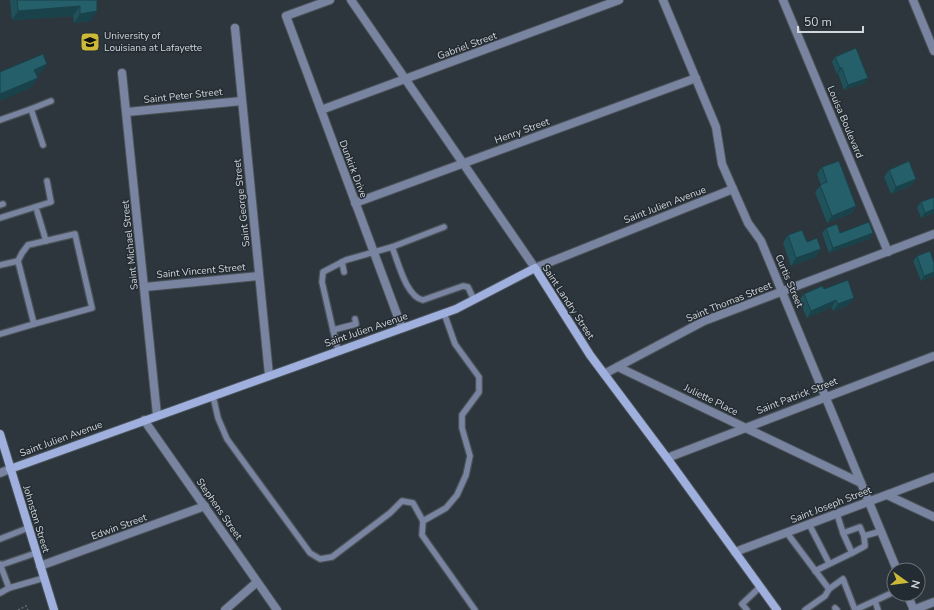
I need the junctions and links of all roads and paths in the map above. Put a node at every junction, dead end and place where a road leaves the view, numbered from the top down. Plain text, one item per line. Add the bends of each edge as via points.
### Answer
1 (330, 0) edge
2 (351, 0) edge
3 (620, 0) edge
4 (663, 0) edge
5 (783, 0) edge
6 (913, 0) edge
7 (235, 28) dead end
8 (934, 50) edge
9 (122, 72) dead end
10 (696, 78) junction
11 (405, 79) junction
12 (50, 101) dead end
13 (242, 101) junction
14 (31, 109) junction
15 (321, 110) junction
16 (127, 112) junction
17 (0, 120) edge
18 (43, 145) dead end
19 (462, 163) junction
20 (47, 181) dead end
21 (733, 189) junction
22 (355, 203) junction
23 (37, 211) dead end
24 (0, 218) edge
25 (444, 227) dead end
26 (934, 234) edge
27 (46, 241) junction
28 (392, 246) junction
29 (888, 252) junction
30 (374, 253) junction
31 (18, 261) junction
32 (342, 262) junction
33 (0, 265) edge
34 (535, 268) junction
35 (344, 272) dead end
36 (259, 276) junction
37 (145, 287) junction
38 (782, 291) junction
39 (474, 300) junction
40 (444, 313) junction
41 (355, 319) dead end
42 (34, 324) junction
43 (402, 328) junction
44 (333, 330) junction
45 (0, 334) edge
46 (338, 350) junction
47 (934, 356) edge
48 (618, 366) junction
49 (604, 374) junction
50 (269, 376) junction
51 (213, 396) junction
52 (826, 396) junction
53 (157, 415) junction
54 (144, 420) junction
55 (744, 427) junction
56 (0, 434) edge
57 (667, 458) junction
58 (10, 469) junction
59 (0, 472) edge
60 (934, 477) edge
61 (861, 483) junction
62 (887, 495) junction
63 (870, 501) junction
64 (205, 506) junction
65 (837, 514) junction
66 (934, 517) edge
67 (423, 521) junction
68 (809, 524) junction
69 (28, 528) junction
70 (882, 531) junction
71 (787, 533) junction
72 (843, 533) junction
73 (864, 536) junction
74 (0, 539) edge
75 (735, 552) junction
76 (36, 553) junction
77 (852, 553) junction
78 (894, 562) edge
79 (0, 564) edge
80 (829, 564) junction
81 (40, 566) junction
82 (815, 571) junction
83 (44, 578) junction
84 (258, 582) junction
85 (760, 587) junction
86 (9, 588) junction
87 (829, 589) junction
88 (0, 593) edge
89 (886, 596) edge
90 (875, 601) junction
91 (934, 602) edge
92 (18, 610) edge
93 (28, 610) edge
94 (54, 610) edge
95 (225, 610) edge
96 (277, 610) edge
97 (475, 610) edge
98 (746, 610) edge
99 (777, 610) edge
100 (805, 610) edge
101 (878, 610) edge
102 (914, 610) edge

1 - 15 street, Dunkirk Drive via 286,16
2 - 11 street, Saint Landry Street
3 - 11 street, Gabriel Street
4 - 10 street, Curtis Street
5 - 29 street, Louisa Boulevard
6 - 8 street
7 - 13 street, Saint George Street
9 - 16 street, Saint Michael Street
10 - 19 street, Henry Street
10 - 21 street, Curtis Street via 716,127 722,164
11 - 15 street, Gabriel Street
11 - 19 street, Saint Landry Street
12 - 14 lane
13 - 16 street, Saint Peter Street
13 - 36 street, Saint George Street
14 - 17 lane
14 - 18 lane
15 - 22 street, Dunkirk Drive
16 - 37 street, Saint Michael Street
19 - 22 street, Henry Street
19 - 34 street, Saint Landry Street
20 - 24 lane via 51,202
21 - 34 street, Saint Julien Avenue
21 - 38 street, Curtis Street via 748,223 761,241
22 - 30 street, Dunkirk Drive
23 - 27 lane
25 - 28 lane
26 - 29 street, Saint Thomas Street
27 - 31 lane via 28,245
27 - 42 lane via 75,234 92,308
28 - 30 lane
28 - 39 lane via 409,289 418,299 423,300 463,286 468,287
29 - 38 street, Saint Thomas Street
30 - 32 lane
30 - 43 street, Dunkirk Drive
31 - 33 lane
31 - 42 lane
32 - 35 lane
32 - 44 lane via 323,272 322,282
34 - 39 street, Saint Julien Avenue
34 - 49 street, Saint Landry Street
36 - 37 street, Saint Vincent Street
36 - 50 street, Saint George Street
37 - 53 street, Saint Michael Street
38 - 48 street, Saint Thomas Street via 691,327
38 - 52 street, Curtis Street
39 - 40 street, Saint Julien Avenue
40 - 43 street, Saint Julien Avenue
40 - 67 lane via 455,344 479,377 479,392 462,415 462,428 470,456 464,480 457,495 446,508
41 - 44 lane via 356,324
42 - 45 lane
43 - 46 street, Saint Julien Avenue
44 - 46 lane
46 - 50 street, Saint Julien Avenue
47 - 52 street, Saint Patrick Street
48 - 49 street, Saint Thomas Street
48 - 55 street, Juliette Place
49 - 57 street, Saint Landry Street
50 - 51 street, Saint Julien Avenue
51 - 53 street, Saint Julien Avenue
51 - 67 lane via 218,418 227,439 310,553 320,559 332,558 402,501 413,503
52 - 55 street, Saint Patrick Street
52 - 61 street, Curtis Street
53 - 54 street, Saint Julien Avenue
54 - 58 street, Saint Julien Avenue
54 - 64 street, Stephens Street
55 - 57 street, Saint Patrick Street
55 - 61 street, Juliette Place
56 - 58 street, Johnston Street
57 - 75 street, Saint Landry Street
58 - 59 street, Saint Julien Avenue
58 - 69 street, Johnston Street
60 - 62 street, Saint Joseph Street
61 - 63 street, Curtis Street
62 - 63 street, Saint Joseph Street
62 - 66 street
63 - 65 street, Saint Joseph Street
63 - 70 street, Curtis Street
64 - 81 street, Edwin Street
64 - 84 street, Stephens Street
65 - 68 street, Saint Joseph Street
65 - 72 lane
67 - 97 lane via 422,535
68 - 71 street, Saint Joseph Street
68 - 80 lane
69 - 74 lane
69 - 76 street, Johnston Street
70 - 73 lane
70 - 78 street, Curtis Street
71 - 75 street, Saint Joseph Street
71 - 82 lane
72 - 73 lane via 860,527
72 - 77 lane
73 - 77 lane via 865,546
75 - 85 street, Saint Landry Street
76 - 79 lane
76 - 81 street, Johnston Street
77 - 80 lane
79 - 86 lane
80 - 82 lane
81 - 83 street, Johnston Street
82 - 87 lane
83 - 86 lane
83 - 94 street, Johnston Street
84 - 95 street
84 - 96 street, Stephens Street
85 - 98 lane via 742,604
85 - 99 street, Saint Landry Street
86 - 88 lane
87 - 90 lane via 844,579 854,610
87 - 100 lane via 825,596
89 - 90 lane
90 - 101 lane
91 - 102 street
92 - 93 path via 26,606

